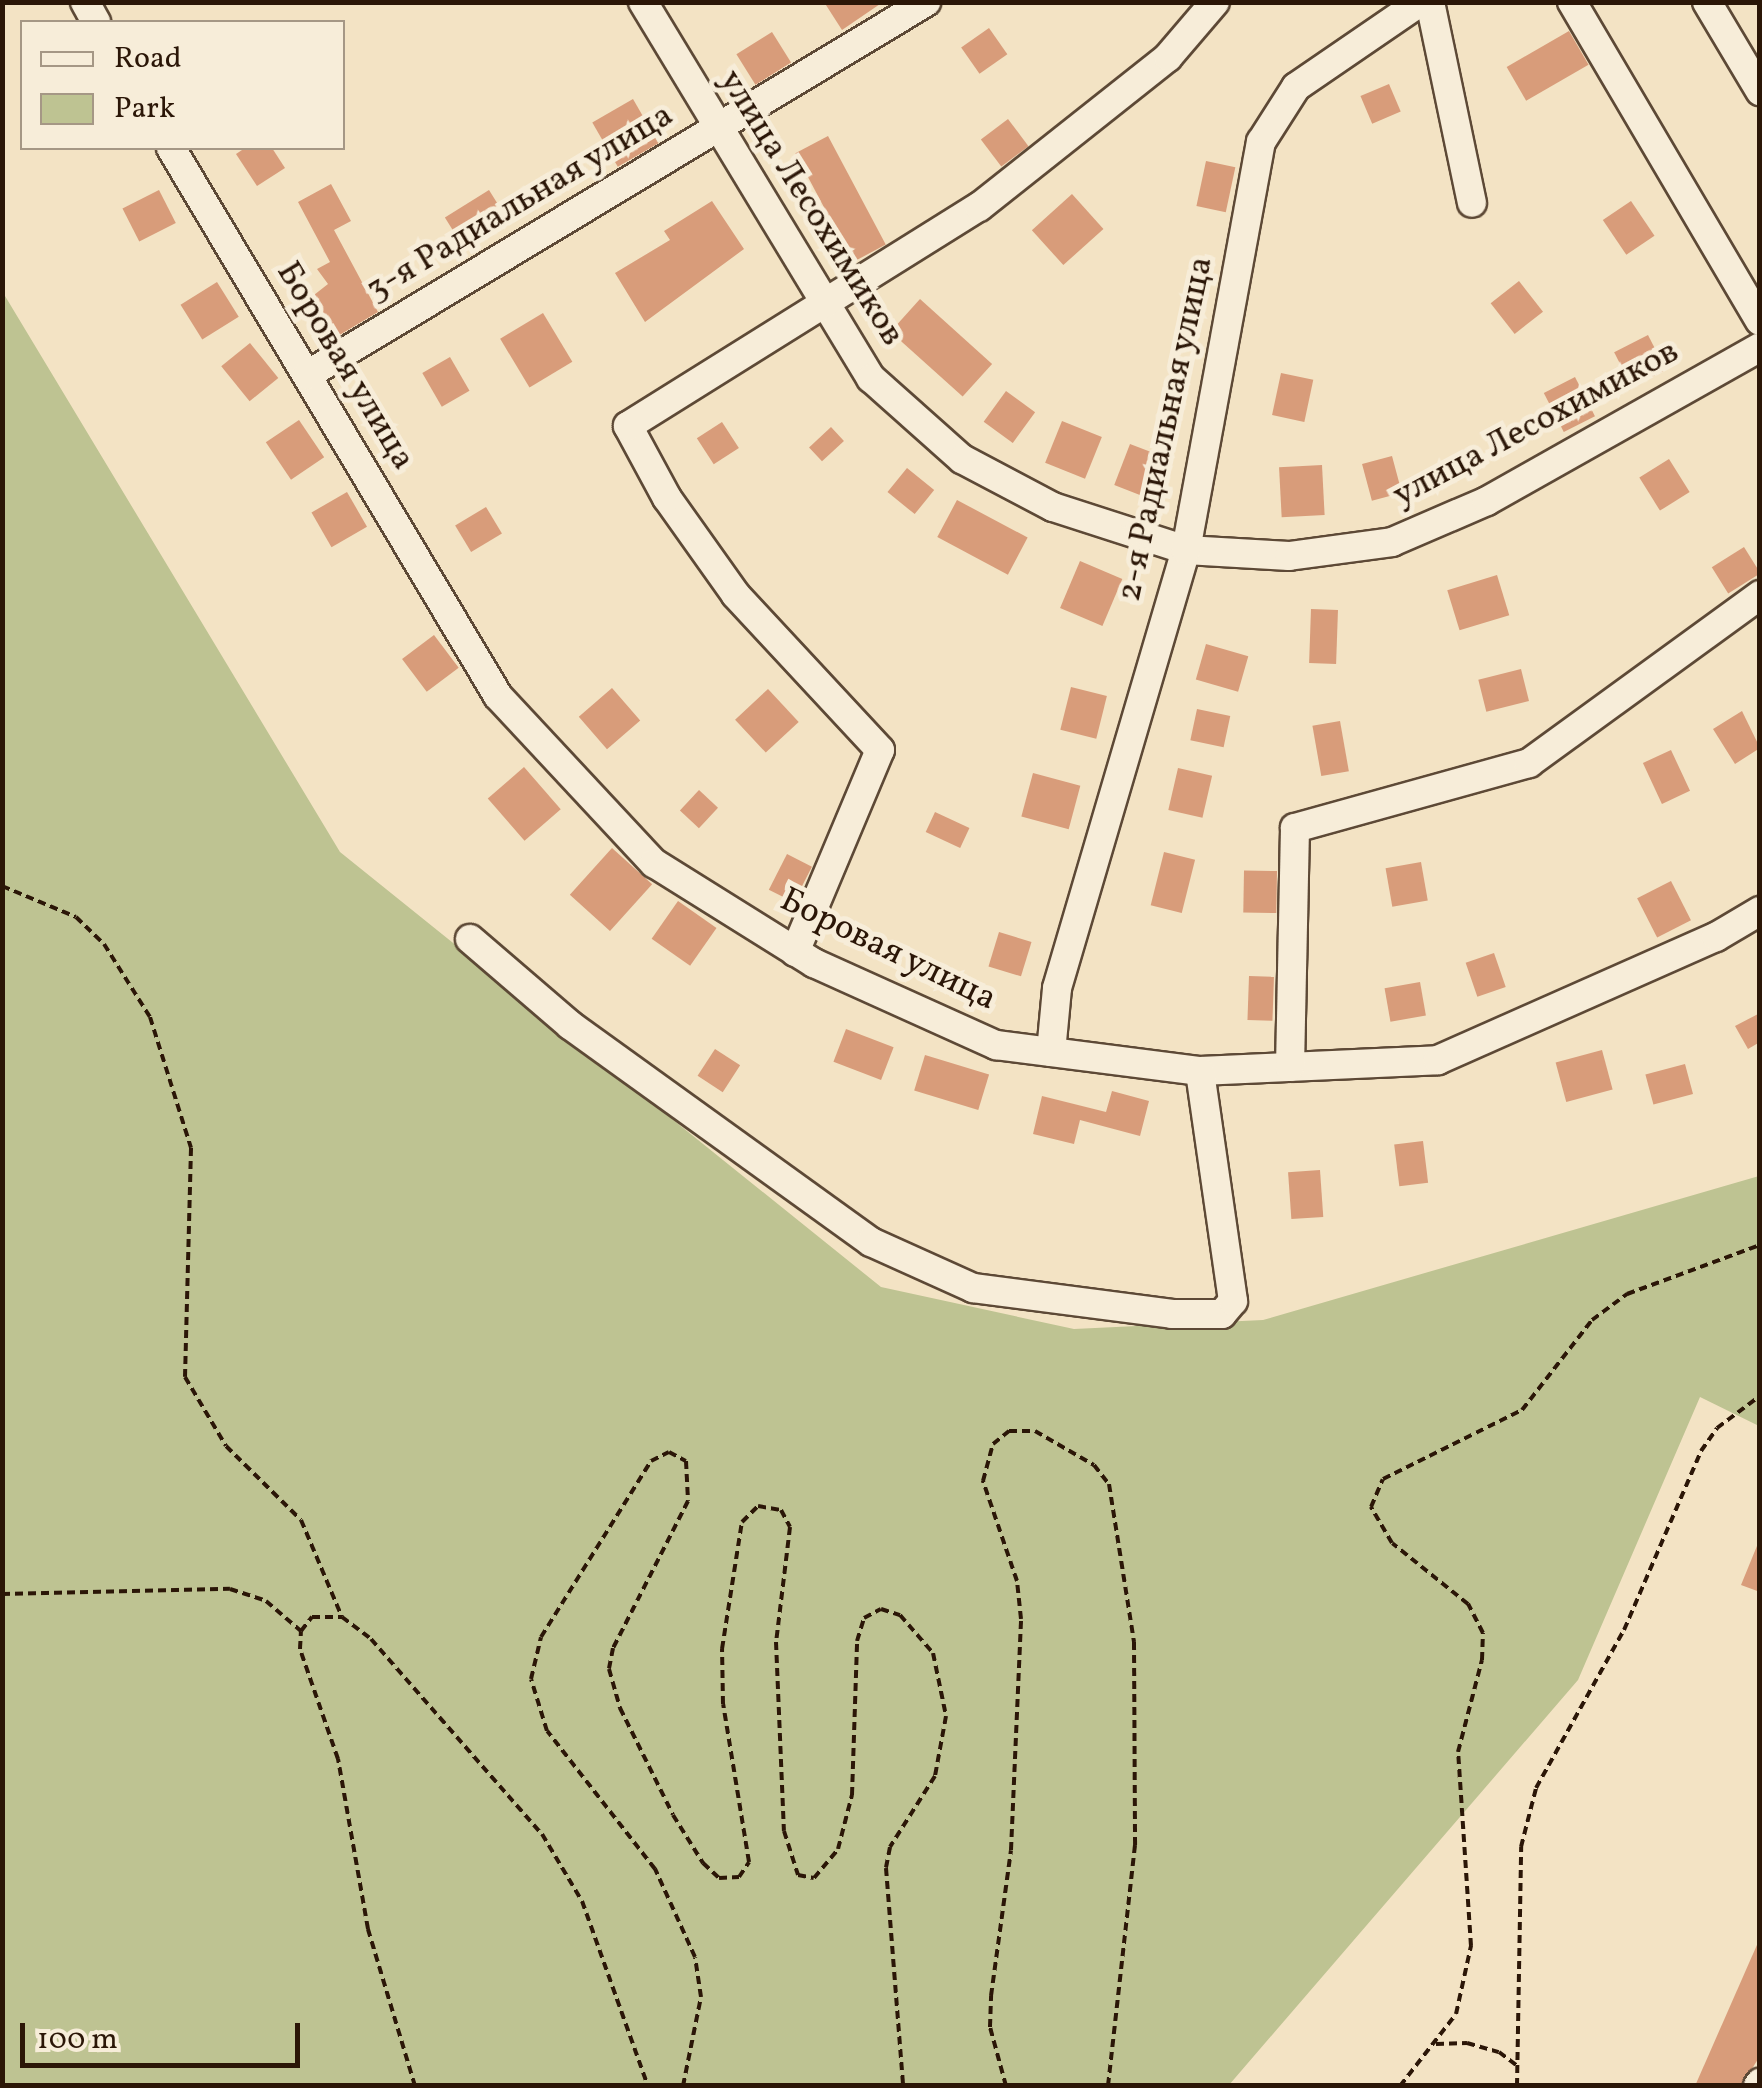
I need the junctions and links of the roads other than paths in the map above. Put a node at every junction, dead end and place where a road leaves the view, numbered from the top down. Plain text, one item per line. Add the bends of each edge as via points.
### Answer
1 (643, 2) edge
2 (926, 2) edge
3 (1215, 2) edge
4 (1420, 2) edge
5 (1430, 2) edge
6 (1572, 2) edge
7 (1707, 2) edge
8 (1760, 91) edge
9 (717, 129) junction
10 (172, 150) edge
11 (1472, 203) dead end
12 (824, 306) junction
13 (1760, 321) edge
14 (1760, 347) edge
15 (307, 375) junction
16 (1186, 550) junction
17 (1760, 596) edge
18 (1760, 911) edge
19 (470, 939) dead end
20 (795, 952) junction
21 (1051, 1052) junction
22 (1290, 1067) junction
23 (1200, 1071) junction

1 - 9 street, улица Лесохимиков
2 - 9 street, 3-я Радиальная улица
3 - 12 street via 1168,57 1100,116 979,207
4 - 16 street, 2-я Радиальная улица via 1296,87 1261,142
5 - 11 street
6 - 13 street
7 - 8 street
9 - 12 street, улица Лесохимиков
9 - 15 street, 3-я Радиальная улица
10 - 15 street, Боровая улица
12 - 16 street, улица Лесохимиков via 871,378 962,459 1053,508
12 - 20 street via 628,426 667,498 736,595 880,750
14 - 16 street, улица Лесохимиков via 1487,500 1392,542 1289,556
15 - 20 street, Боровая улица via 498,696 654,864
16 - 21 street, 2-я Радиальная улица via 1057,988
17 - 22 street via 1529,763 1295,828
18 - 22 street, Боровая улица via 1716,937 1438,1060
19 - 23 street via 570,1024 871,1242 974,1288 1172,1314 1222,1314 1234,1301
20 - 21 street, Боровая улица via 996,1045
21 - 23 street, Боровая улица
22 - 23 street, Боровая улица

